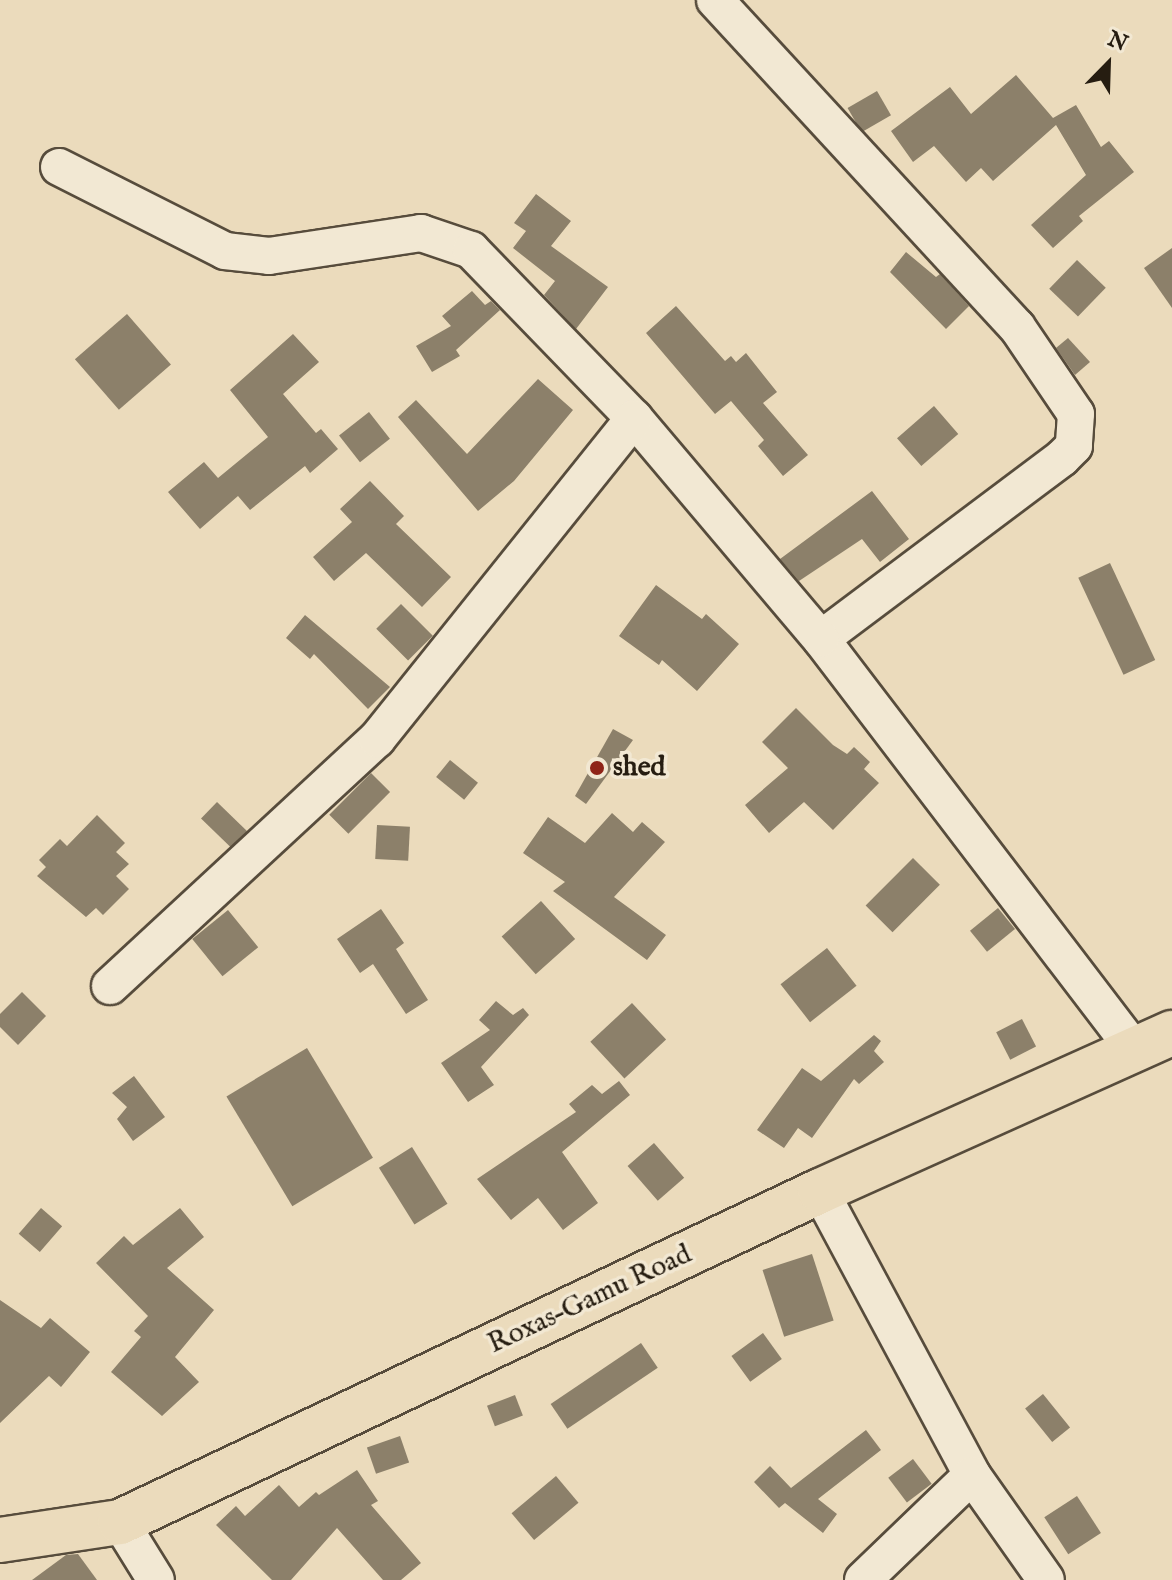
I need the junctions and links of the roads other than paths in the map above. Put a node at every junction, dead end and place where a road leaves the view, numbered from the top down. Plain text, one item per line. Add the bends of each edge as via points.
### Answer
1 (715, 0) edge
2 (59, 167) dead end
3 (634, 418) junction
4 (821, 639) junction
5 (110, 986) dead end
6 (1153, 1040) edge
7 (820, 1191) junction
8 (972, 1475) junction
9 (120, 1522) junction
10 (0, 1540) edge
11 (156, 1580) edge
12 (863, 1580) edge
13 (1046, 1580) edge

1 - 4 street via 1017,327 1076,414 1074,446 1062,458
2 - 3 street via 225,251 269,256 409,234 445,238 471,250 504,281
3 - 4 street
3 - 5 street via 377,739
4 - 6 street
6 - 7 main road, Roxas–Gamu Road
7 - 8 street
7 - 9 main road, Roxas–Gamu Road
8 - 12 street
8 - 13 street
9 - 10 main road, Roxas–Gamu Road
9 - 11 street

